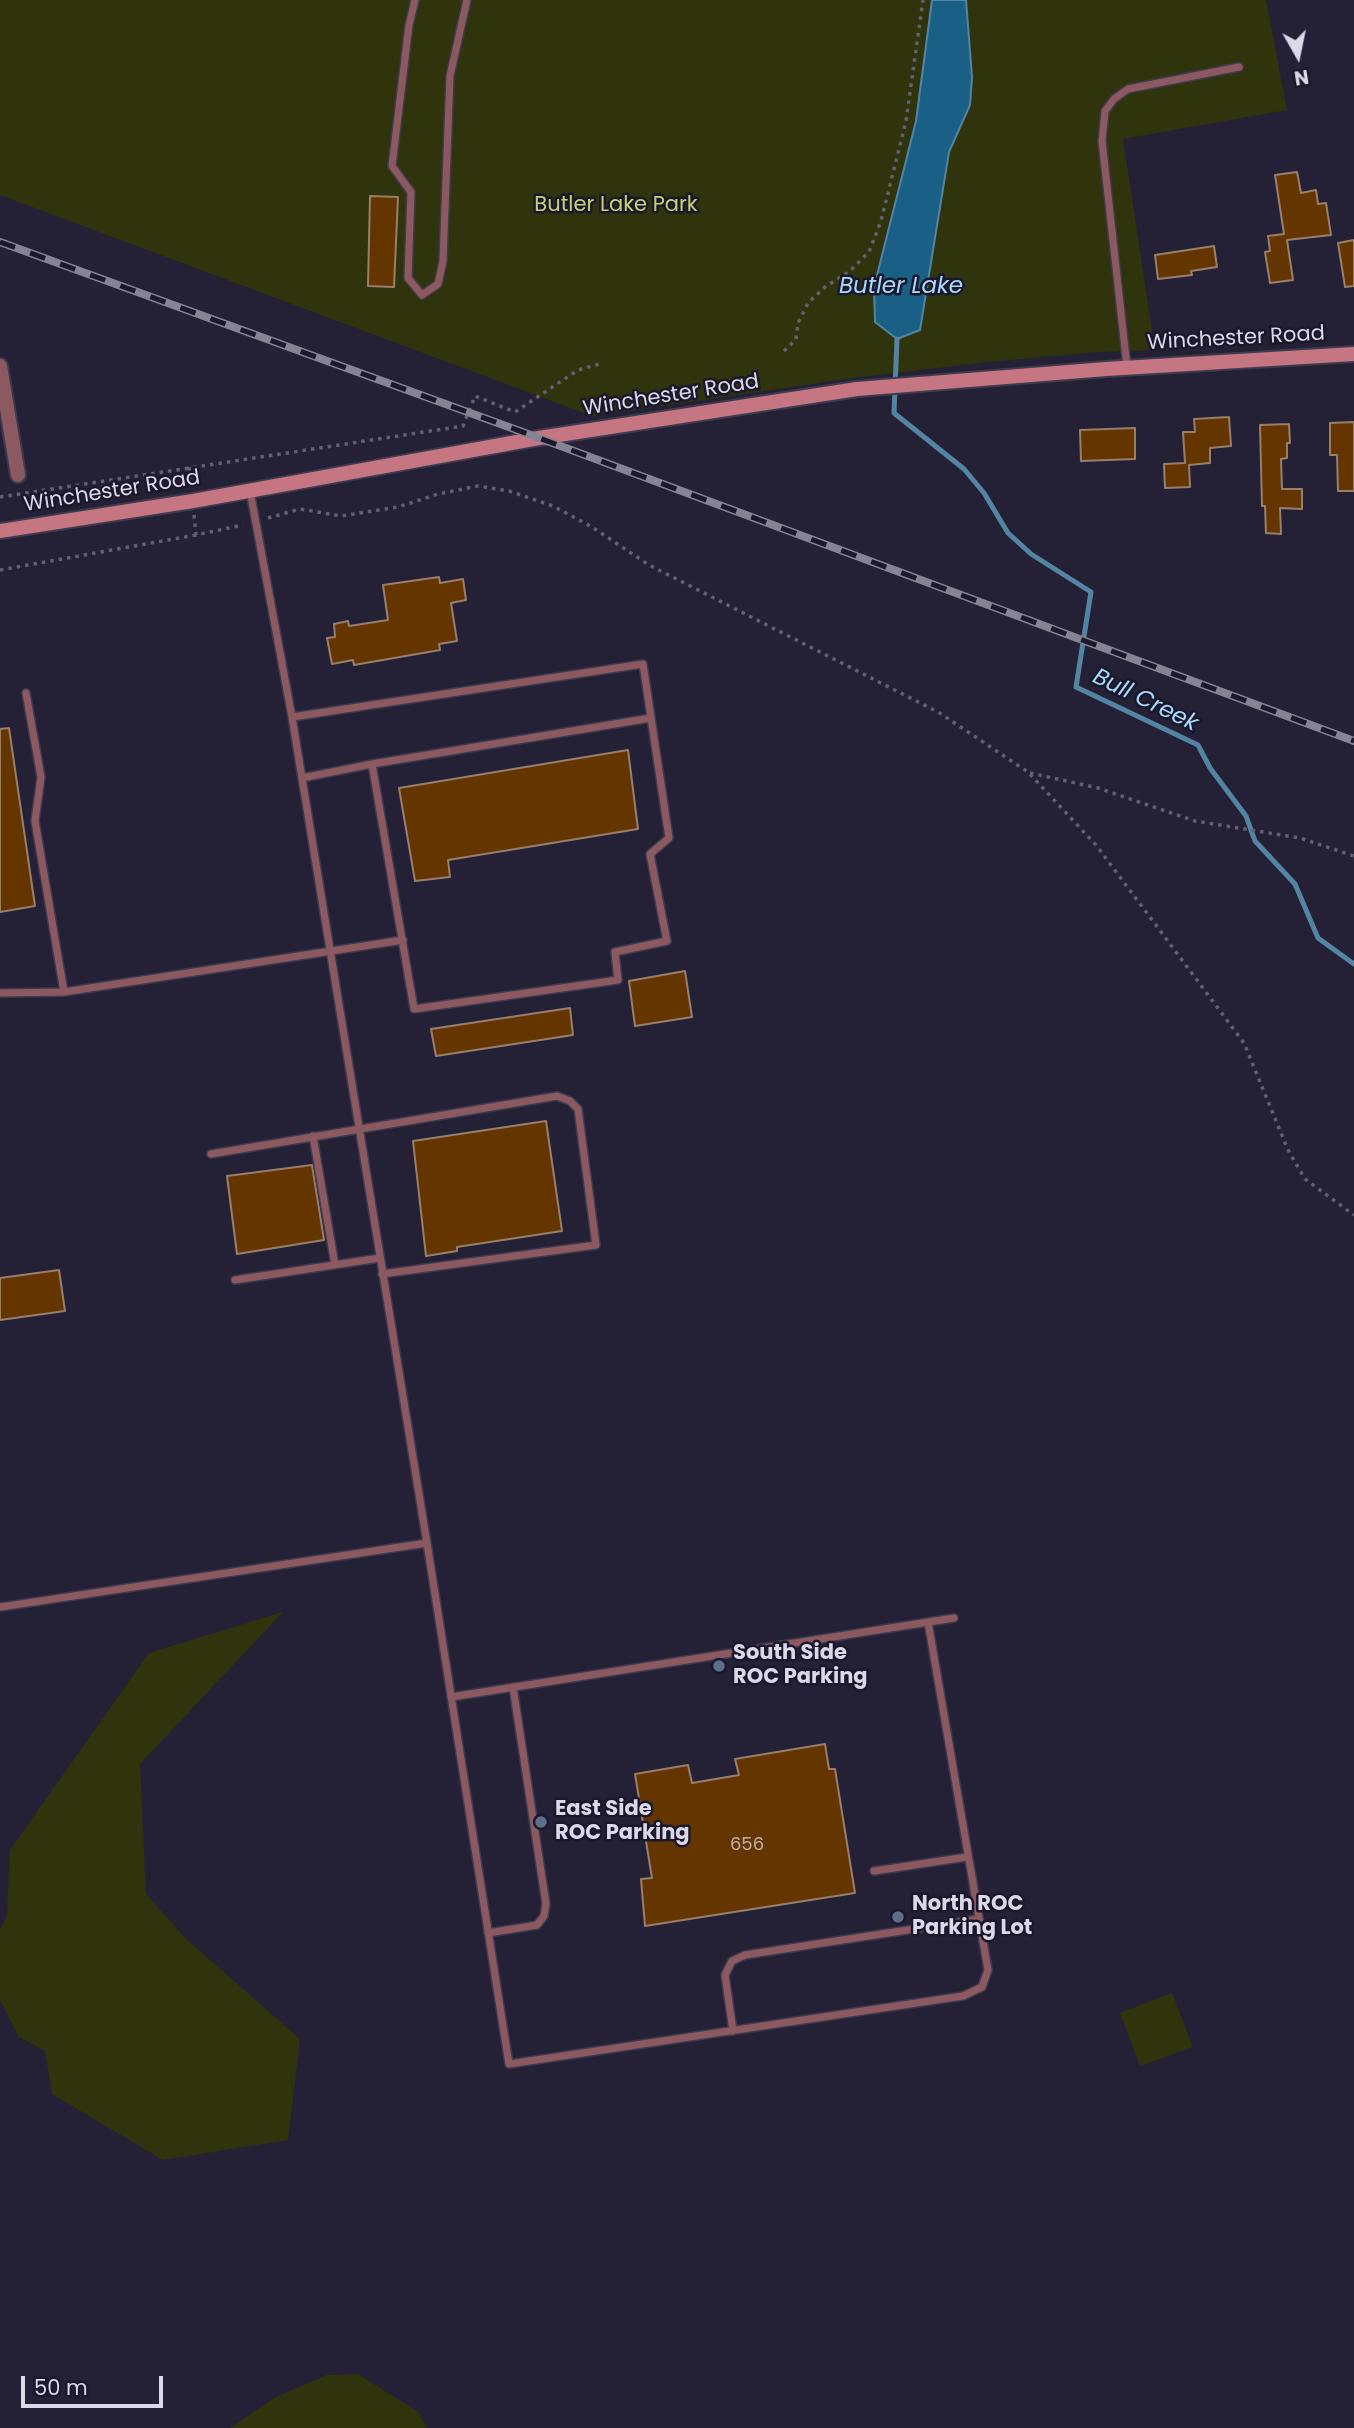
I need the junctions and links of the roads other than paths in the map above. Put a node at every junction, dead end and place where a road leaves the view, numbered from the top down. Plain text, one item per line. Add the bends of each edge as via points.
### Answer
1 (415, 0) edge
2 (467, 0) edge
3 (1239, 67) dead end
4 (1354, 354) edge
5 (0, 366) edge
6 (1127, 367) junction
7 (18, 475) dead end
8 (250, 491) junction
9 (0, 531) edge
10 (26, 693) dead end
11 (292, 717) junction
12 (651, 718) junction
13 (372, 764) junction
14 (302, 778) junction
15 (403, 940) junction
16 (330, 950) junction
17 (64, 992) junction
18 (0, 993) edge
19 (359, 1128) junction
20 (313, 1136) junction
21 (211, 1154) dead end
22 (380, 1258) junction
23 (335, 1265) junction
24 (383, 1274) junction
25 (235, 1280) dead end
26 (426, 1543) junction
27 (0, 1607) edge
28 (954, 1618) dead end
29 (928, 1622) junction
30 (513, 1687) junction
31 (451, 1697) junction
32 (967, 1857) junction
33 (874, 1871) dead end
34 (979, 1919) junction
35 (488, 1933) junction
36 (733, 2031) junction

1 - 2 lane via 392,166 411,192 408,278 422,295 438,284 443,261 450,76
3 - 6 lane via 1128,89 1105,111 1102,142
4 - 6 main road, Winchester Road
5 - 7 street
6 - 8 main road, Winchester Road via 857,389 539,438
8 - 9 main road, Winchester Road
8 - 11 lane
10 - 17 lane via 41,777 35,821
11 - 12 lane via 643,664
11 - 14 lane
12 - 13 lane
12 - 15 lane via 669,838 650,854 667,941 615,952 618,980 414,1009
13 - 14 lane
13 - 15 lane
14 - 16 lane
15 - 16 lane
16 - 17 lane
16 - 19 lane
17 - 18 lane
19 - 20 lane
19 - 22 lane
19 - 24 lane via 558,1096 578,1109 596,1245
20 - 21 lane
20 - 23 lane
22 - 23 lane
22 - 24 lane
23 - 25 lane
24 - 26 lane
26 - 27 lane
26 - 31 lane
28 - 29 lane
29 - 30 lane
29 - 32 lane
30 - 31 lane
30 - 35 lane via 546,1905 537,1925
31 - 35 lane
32 - 33 lane
32 - 34 lane
34 - 36 lane via 745,1955 732,1961 725,1975
34 - 36 lane via 988,1970 982,1987 963,1996
35 - 36 lane via 509,2063

